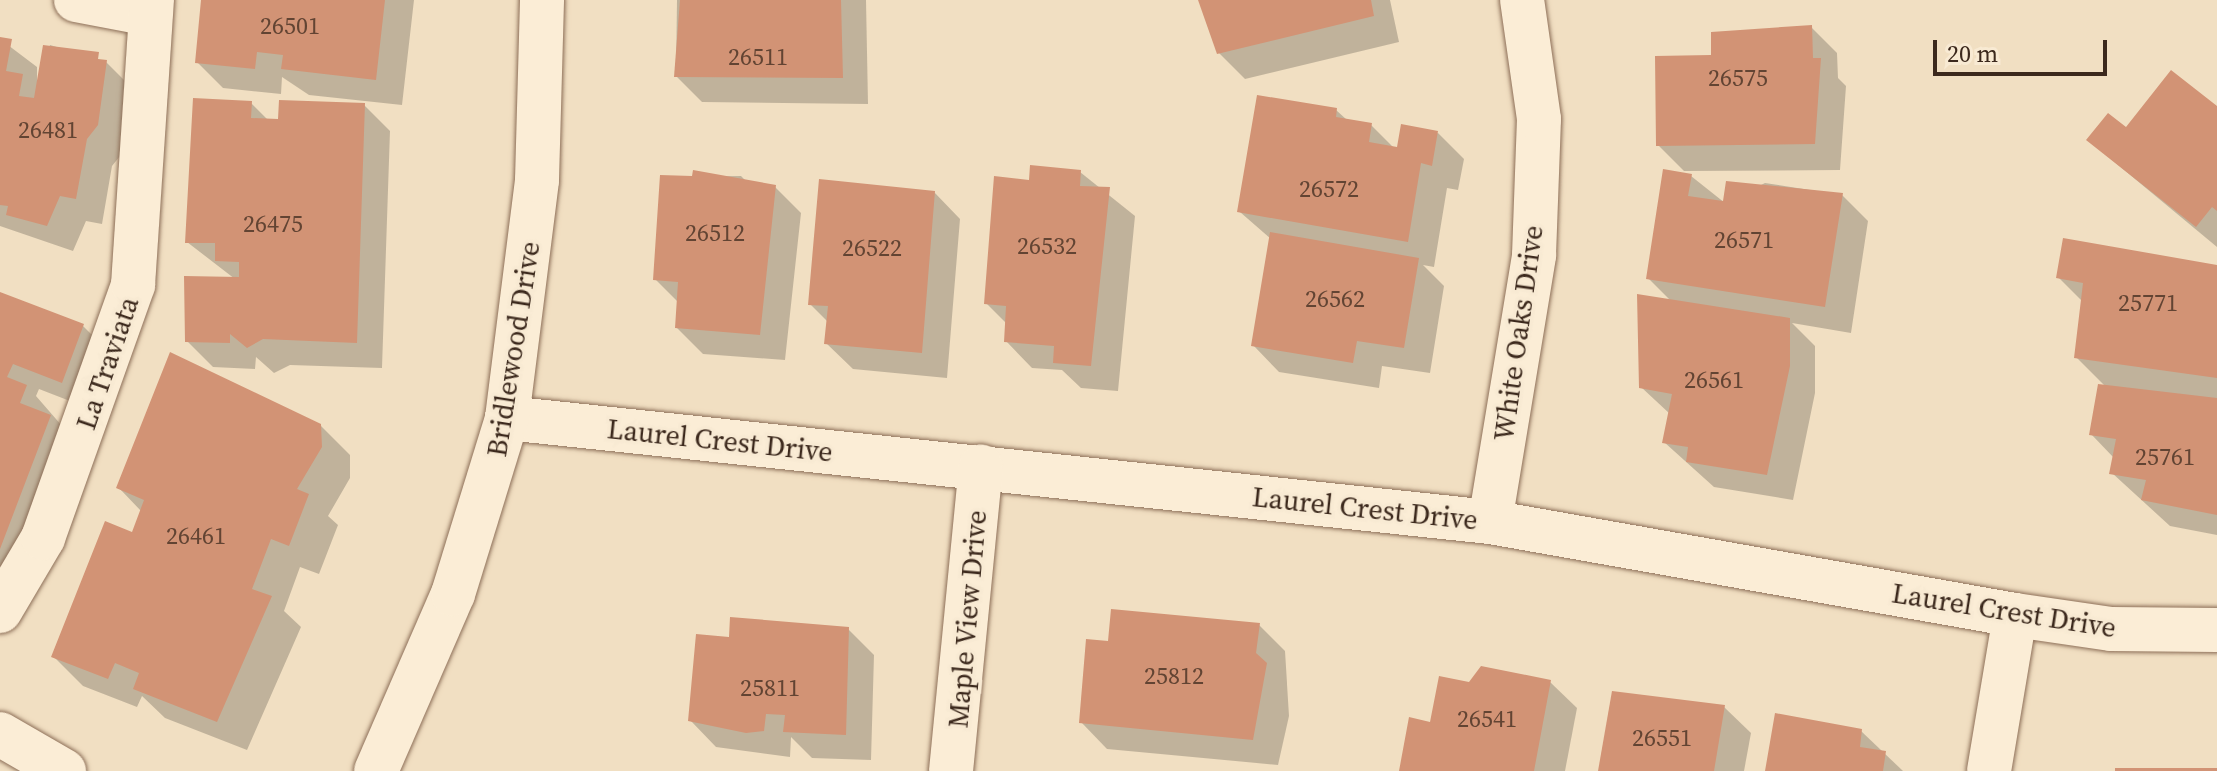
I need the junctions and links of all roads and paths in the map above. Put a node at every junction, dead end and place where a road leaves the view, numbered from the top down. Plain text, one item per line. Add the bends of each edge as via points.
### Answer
1 (76, 0) edge
2 (542, 0) edge
3 (1522, 0) edge
4 (151, 7) edge
5 (507, 418) junction
6 (981, 466) junction
7 (1490, 522) junction
8 (0, 611) edge
9 (2015, 615) junction
10 (2217, 630) edge
11 (0, 734) edge
12 (64, 771) edge
13 (376, 771) edge
14 (951, 771) edge
15 (1989, 771) edge

1 - 4 street
2 - 5 street, Bridlewood Drive via 537,180
3 - 7 street, White Oaks Drive via 1539,119 1534,255
4 - 8 street, La Traviata via 133,285 43,538
5 - 6 street, Laurel Crest Drive
5 - 13 street, Bridlewood Drive via 453,594
6 - 7 street, Laurel Crest Drive
6 - 14 street, Maple View Drive
7 - 9 street, Laurel Crest Drive
9 - 10 street, Laurel Crest Drive via 2111,629
9 - 15 street
11 - 12 street

